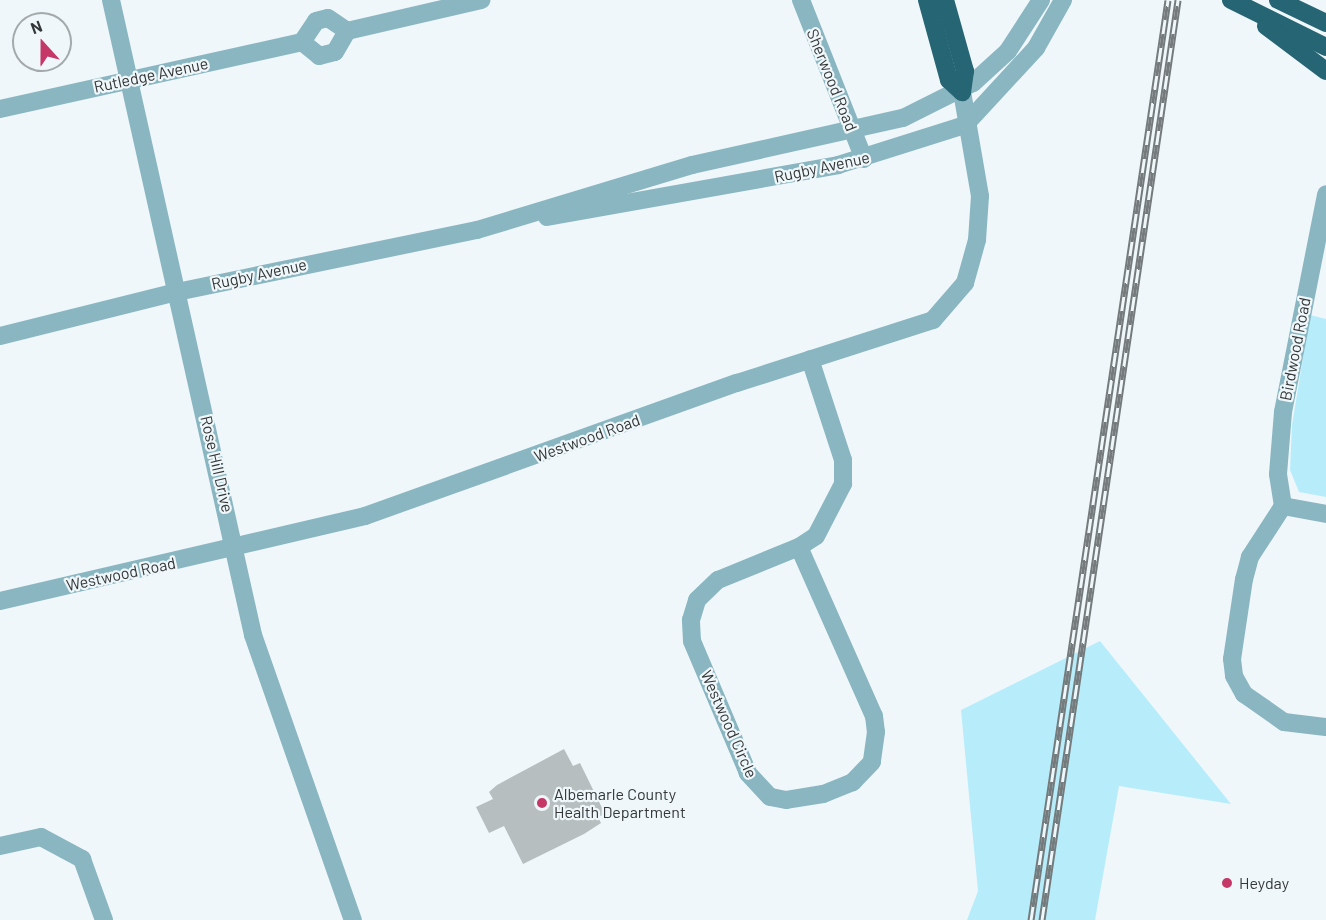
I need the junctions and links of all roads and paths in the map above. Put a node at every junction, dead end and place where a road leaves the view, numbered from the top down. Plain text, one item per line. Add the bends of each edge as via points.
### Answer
1 (111, 0) edge
2 (481, 0) edge
3 (801, 0) edge
4 (927, 0) edge
5 (945, 0) edge
6 (1041, 0) edge
7 (1063, 0) edge
8 (1278, 0) edge
9 (1238, 4) edge
10 (1326, 23) edge
11 (347, 31) junction
12 (302, 42) junction
13 (1326, 47) edge
14 (1326, 71) edge
15 (129, 79) junction
16 (962, 92) junction
17 (0, 109) edge
18 (965, 125) junction
19 (853, 132) junction
20 (864, 159) junction
21 (1326, 194) edge
22 (518, 218) junction
23 (177, 292) junction
24 (0, 336) edge
25 (810, 359) junction
26 (1283, 506) junction
27 (1326, 514) edge
28 (799, 547) junction
29 (236, 549) junction
30 (0, 601) edge
31 (1326, 727) edge
32 (0, 846) edge
33 (104, 920) edge
34 (353, 920) edge

1 - 15 street, Rose Hill Drive
2 - 11 street
3 - 19 street, Sherwood Road
4 - 16 highway via 949,80
5 - 16 highway via 965,71
6 - 16 street, Rugby Avenue via 1008,51
7 - 18 street, Rugby Avenue via 1025,62
8 - 10 highway
9 - 13 highway
9 - 14 highway
11 - 12 street via 328,18 316,21
11 - 12 street via 335,52 319,56
12 - 15 street, Rutledge Avenue
15 - 17 street, Rutledge Avenue
15 - 23 street, Rose Hill Drive
16 - 18 street, Westwood Road
16 - 19 street, Rugby Avenue via 903,118
18 - 20 street, Rugby Avenue
18 - 25 street, Westwood Road via 980,212 970,269 956,298 917,328
19 - 20 street, Sherwood Road
19 - 22 street, Rugby Avenue via 692,165
20 - 22 street, Rugby Avenue via 580,215
21 - 26 street, Birdwood Road via 1283,412 1278,474
22 - 23 street, Rugby Avenue
23 - 24 street, Rugby Avenue
23 - 29 street, Rose Hill Drive
25 - 28 street, Westwood Circle via 843,460 843,484 816,536
25 - 29 street, Westwood Road via 365,516
26 - 27 street
26 - 31 street via 1250,557 1232,659 1234,676 1244,694 1284,722
28 - 28 street, Westwood Circle via 718,580 697,600 691,620 692,641 748,773 770,797 786,800 822,794 853,782 872,762 876,732 874,717
29 - 30 street, Westwood Road
29 - 34 street, Rose Hill Drive via 264,676
32 - 33 street via 41,837 82,859

